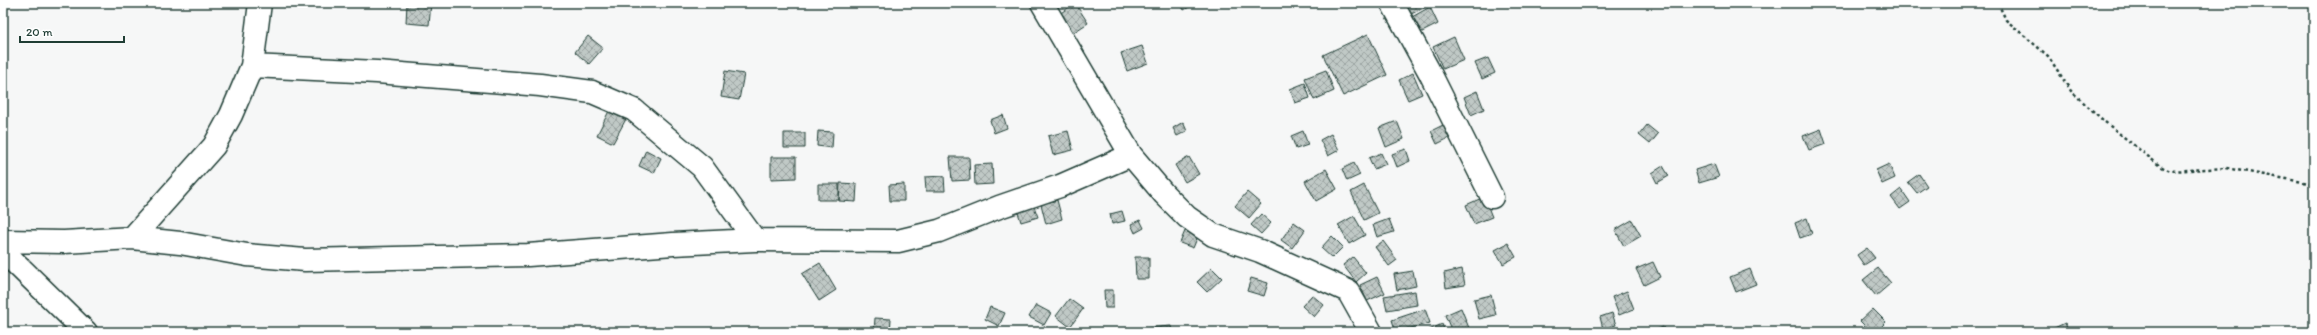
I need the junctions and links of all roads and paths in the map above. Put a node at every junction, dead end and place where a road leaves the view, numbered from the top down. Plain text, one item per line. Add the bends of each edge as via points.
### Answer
1 (260, 3) edge
2 (1042, 3) edge
3 (1392, 3) edge
4 (1998, 3) edge
5 (252, 66) junction
6 (1131, 155) junction
7 (2314, 184) edge
8 (1492, 197) dead end
9 (132, 238) junction
10 (755, 240) junction
11 (3, 242) edge
12 (3, 251) edge
13 (86, 332) edge
14 (1371, 332) edge

1 - 5 street
2 - 6 street
3 - 8 street
4 - 7 path via 2006,20 2048,56 2071,91 2160,166 2170,171 2226,168
5 - 9 street via 231,115 214,146
5 - 10 street via 377,72 540,85 592,92 634,110 702,167
6 - 10 street via 1060,186 998,207 939,232 898,241
6 - 14 street via 1187,217 1213,235 1260,251 1348,291
9 - 10 street via 180,243 247,255 305,260 528,255
9 - 11 street
12 - 13 street

